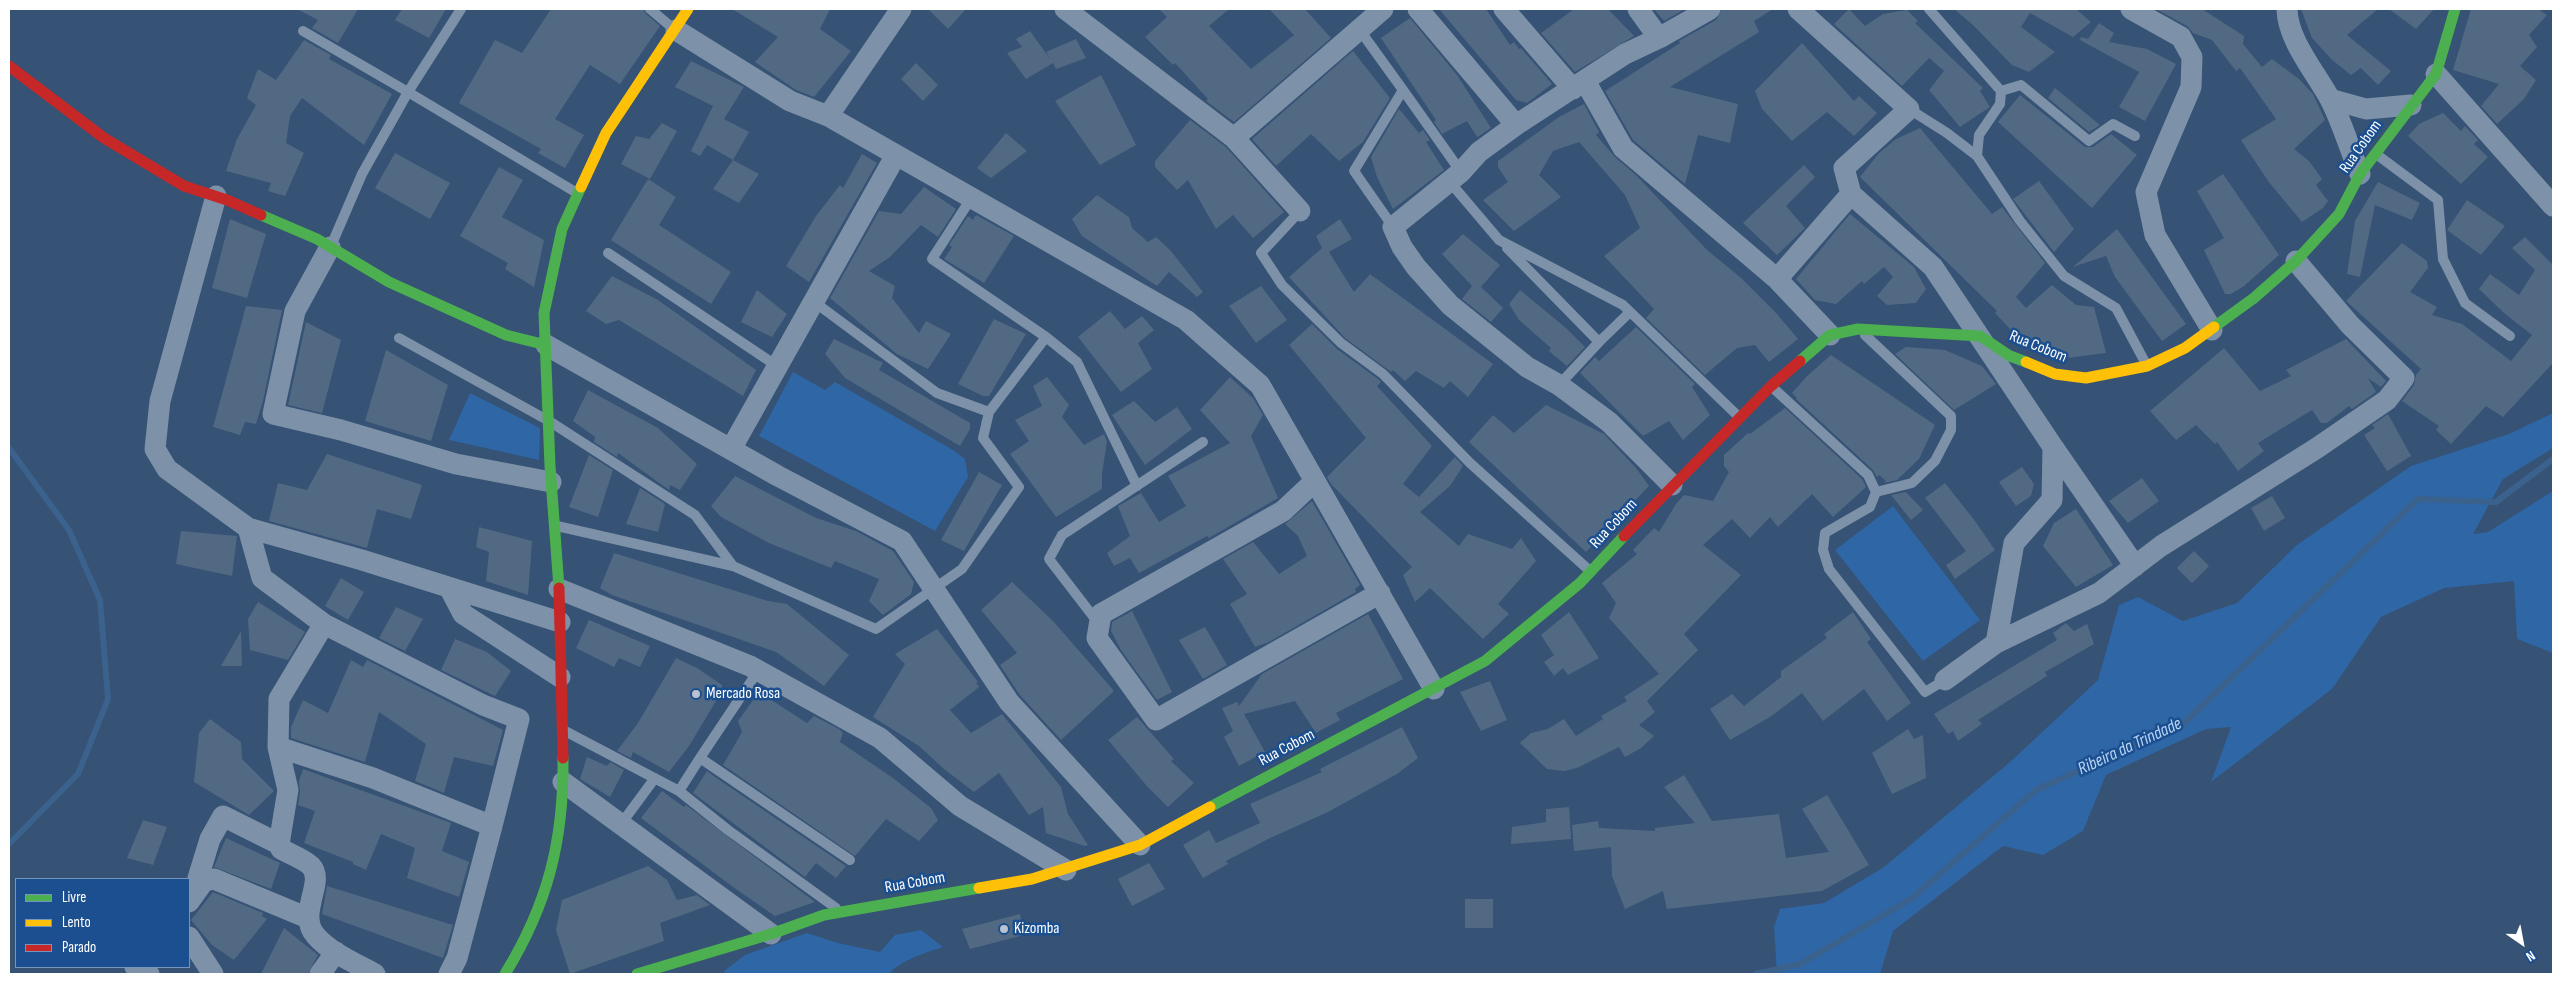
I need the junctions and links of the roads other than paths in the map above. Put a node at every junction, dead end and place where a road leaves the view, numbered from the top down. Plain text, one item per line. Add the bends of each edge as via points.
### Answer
1 (461, 9) edge
2 (650, 9) edge
3 (688, 9) edge
4 (900, 9) edge
5 (1065, 9) edge
6 (1383, 9) edge
7 (1418, 9) edge
8 (1504, 9) edge
9 (1638, 9) edge
10 (1710, 9) edge
11 (1798, 9) edge
12 (1929, 9) edge
13 (2131, 9) edge
14 (2287, 9) edge
15 (2455, 9) edge
16 (1359, 29) junction
17 (676, 30) junction
18 (303, 31) dead end
19 (1659, 38) junction
20 (9, 66) edge
21 (2436, 74) junction
22 (1579, 85) junction
23 (1403, 90) junction
24 (2001, 91) junction
25 (408, 92) junction
26 (2330, 99) junction
27 (2411, 105) junction
28 (1909, 109) junction
29 (828, 116) junction
30 (1516, 125) junction
31 (2135, 136) dead end
32 (1234, 138) junction
33 (2375, 154) junction
34 (896, 155) junction
35 (1977, 156) junction
36 (2360, 174) junction
37 (1455, 177) junction
38 (578, 194) junction
39 (1851, 194) junction
40 (216, 196) junction
41 (972, 197) junction
42 (2553, 206) edge
43 (1300, 211) joint
44 (1393, 227) junction
45 (1499, 240) junction
46 (330, 247) junction
47 (608, 253) dead end
48 (2296, 261) junction
49 (1777, 279) junction
50 (812, 301) junction
51 (1630, 312) junction
52 (1858, 329) junction
53 (2212, 330) junction
54 (1830, 335) junction
55 (1980, 336) junction
56 (2510, 336) dead end
57 (1046, 337) junction
58 (399, 338) dead end
59 (1599, 342) junction
60 (546, 345) junction
61 (777, 366) junction
62 (2147, 366) junction
63 (1559, 385) junction
64 (1772, 386) junction
65 (988, 412) junction
66 (1740, 418) junction
67 (548, 421) junction
68 (1203, 442) dead end
69 (2053, 447) junction
70 (731, 449) junction
71 (1315, 481) junction
72 (552, 482) junction
73 (1672, 485) junction
74 (1137, 486) junction
75 (1876, 492) junction
76 (555, 525) junction
77 (248, 528) junction
78 (733, 566) junction
79 (2135, 566) junction
80 (1590, 572) junction
81 (450, 589) junction
82 (560, 589) junction
83 (934, 590) junction
84 (1380, 593) junction
85 (560, 622) junction
86 (324, 624) junction
87 (1099, 625) junction
88 (1996, 643) junction
89 (758, 671) junction
90 (560, 677) junction
91 (1944, 680) joint
92 (1434, 688) junction
93 (561, 729) junction
94 (278, 746) junction
95 (700, 758) junction
96 (655, 778) junction
97 (564, 782) junction
98 (679, 790) junction
99 (621, 824) junction
100 (492, 826) junction
101 (279, 844) junction
102 (1140, 846) junction
103 (850, 860) dead end
104 (1066, 870) junction
105 (204, 881) junction
106 (190, 901) edge
107 (841, 912) junction
108 (308, 918) junction
109 (771, 934) junction
110 (190, 939) edge
111 (336, 952) junction
112 (137, 968) edge
113 (149, 974) edge
114 (213, 974) edge
115 (320, 974) edge
116 (374, 974) edge
117 (449, 974) edge
118 (505, 974) edge
119 (637, 974) edge

1 - 25 lane
2 - 17 lane
3 - 17 street
4 - 29 street
5 - 32 street
6 - 16 street
7 - 30 street
8 - 22 street
9 - 19 street
10 - 19 street
11 - 28 street
12 - 24 lane
13 - 53 street via 2181,37 2192,57 2190,87 2146,192 2155,234
14 - 26 street via 2290,26
15 - 21 street, Rua Cobom
16 - 23 lane
16 - 32 street
17 - 29 street via 790,101
17 - 38 street via 606,133
18 - 25 lane
19 - 22 street via 1625,54
20 - 40 street via 104,138 184,186
21 - 27 street, Rua Cobom
21 - 42 street
22 - 30 street
22 - 49 street via 1623,148
23 - 37 lane
23 - 44 lane via 1354,171
24 - 31 lane via 2021,85 2089,141 2114,124
24 - 35 lane via 2000,104 1979,135
25 - 38 lane
25 - 46 lane via 362,174
26 - 27 street via 2366,109
26 - 36 street
27 - 33 street, Rua Cobom
28 - 35 lane
28 - 39 street via 1844,168
29 - 34 street
30 - 37 street via 1479,152
32 - 43 street
33 - 36 street, Rua Cobom
33 - 56 lane via 2438,200 2443,259 2465,302
34 - 41 street
34 - 50 street
35 - 62 lane via 2020,221 2064,276 2116,308
36 - 48 street, Rua Cobom via 2339,214
37 - 44 street
37 - 45 lane
38 - 60 street via 560,238 544,313
39 - 49 street
39 - 55 street via 1933,267
40 - 46 street
40 - 77 street via 160,401 155,449 167,469
41 - 57 lane via 932,259
41 - 71 street via 1186,320 1260,385
43 - 80 lane via 1261,253 1282,285 1341,343 1383,374 1470,463
44 - 63 street via 1416,267 1450,305 1528,367
45 - 51 lane
45 - 59 lane
46 - 60 street via 389,282 506,334
46 - 72 street via 295,311 273,414 456,464
47 - 61 lane
48 - 53 street, Rua Cobom
48 - 79 street via 2350,325 2404,378 2387,400
49 - 54 street
50 - 61 street
50 - 65 lane via 937,393
51 - 59 lane
51 - 66 lane
52 - 54 street, Rua Cobom
52 - 55 street, Rua Cobom
52 - 75 lane via 1951,416 1951,430 1935,461 1912,483
53 - 62 street, Rua Cobom via 2185,348
54 - 64 street, Rua Cobom
55 - 62 street, Rua Cobom via 2010,356 2055,374 2086,378
55 - 69 street
57 - 65 lane
57 - 74 lane via 1077,362
58 - 67 lane
59 - 63 lane
60 - 67 street
60 - 70 street
61 - 70 street
63 - 73 street via 1609,422
64 - 66 street, Rua Cobom
64 - 75 lane via 1868,475
65 - 83 lane via 983,438 1019,487 962,569
66 - 73 street, Rua Cobom
67 - 72 street
67 - 78 lane via 695,515
68 - 74 lane
69 - 79 street
69 - 88 street via 2052,500 2014,543
70 - 83 street via 902,541
71 - 84 street
71 - 87 street via 1284,511 1101,614
72 - 76 street
73 - 80 street, Rua Cobom
74 - 87 lane via 1062,535 1049,558
75 - 91 lane via 1870,507 1825,533 1823,550 1829,569 1925,692
76 - 78 lane
76 - 82 street
77 - 81 street
77 - 86 street via 262,578
78 - 83 lane via 876,629
79 - 88 street via 2100,593
80 - 92 street, Rua Cobom via 1485,661
81 - 85 street
81 - 90 street via 463,614
82 - 85 street
82 - 89 street
83 - 102 street via 1009,702
84 - 87 street via 1156,720 1097,638
84 - 92 street
85 - 90 street
86 - 94 street via 279,699
86 - 100 street via 483,705 519,719
88 - 91 street
89 - 95 lane
89 - 104 street via 880,738 960,806
90 - 93 street
92 - 102 street, Rua Cobom
93 - 96 lane
93 - 97 street
94 - 100 street via 373,778
94 - 101 street via 288,790
95 - 98 lane
95 - 103 lane
96 - 98 lane
96 - 99 lane
97 - 99 street
97 - 118 street via 560,833 552,870 526,940
98 - 107 lane
99 - 109 street
100 - 117 street via 457,958
101 - 105 street via 222,816 210,838 198,878
101 - 108 street via 281,849 311,866 317,876
102 - 104 street, Rua Cobom
104 - 107 street, Rua Cobom via 1032,879
105 - 106 street
105 - 108 street via 214,879
107 - 109 street, Rua Cobom
108 - 111 street via 315,935
109 - 119 street, Rua Cobom
110 - 114 street
111 - 115 street
111 - 116 street
112 - 113 street

